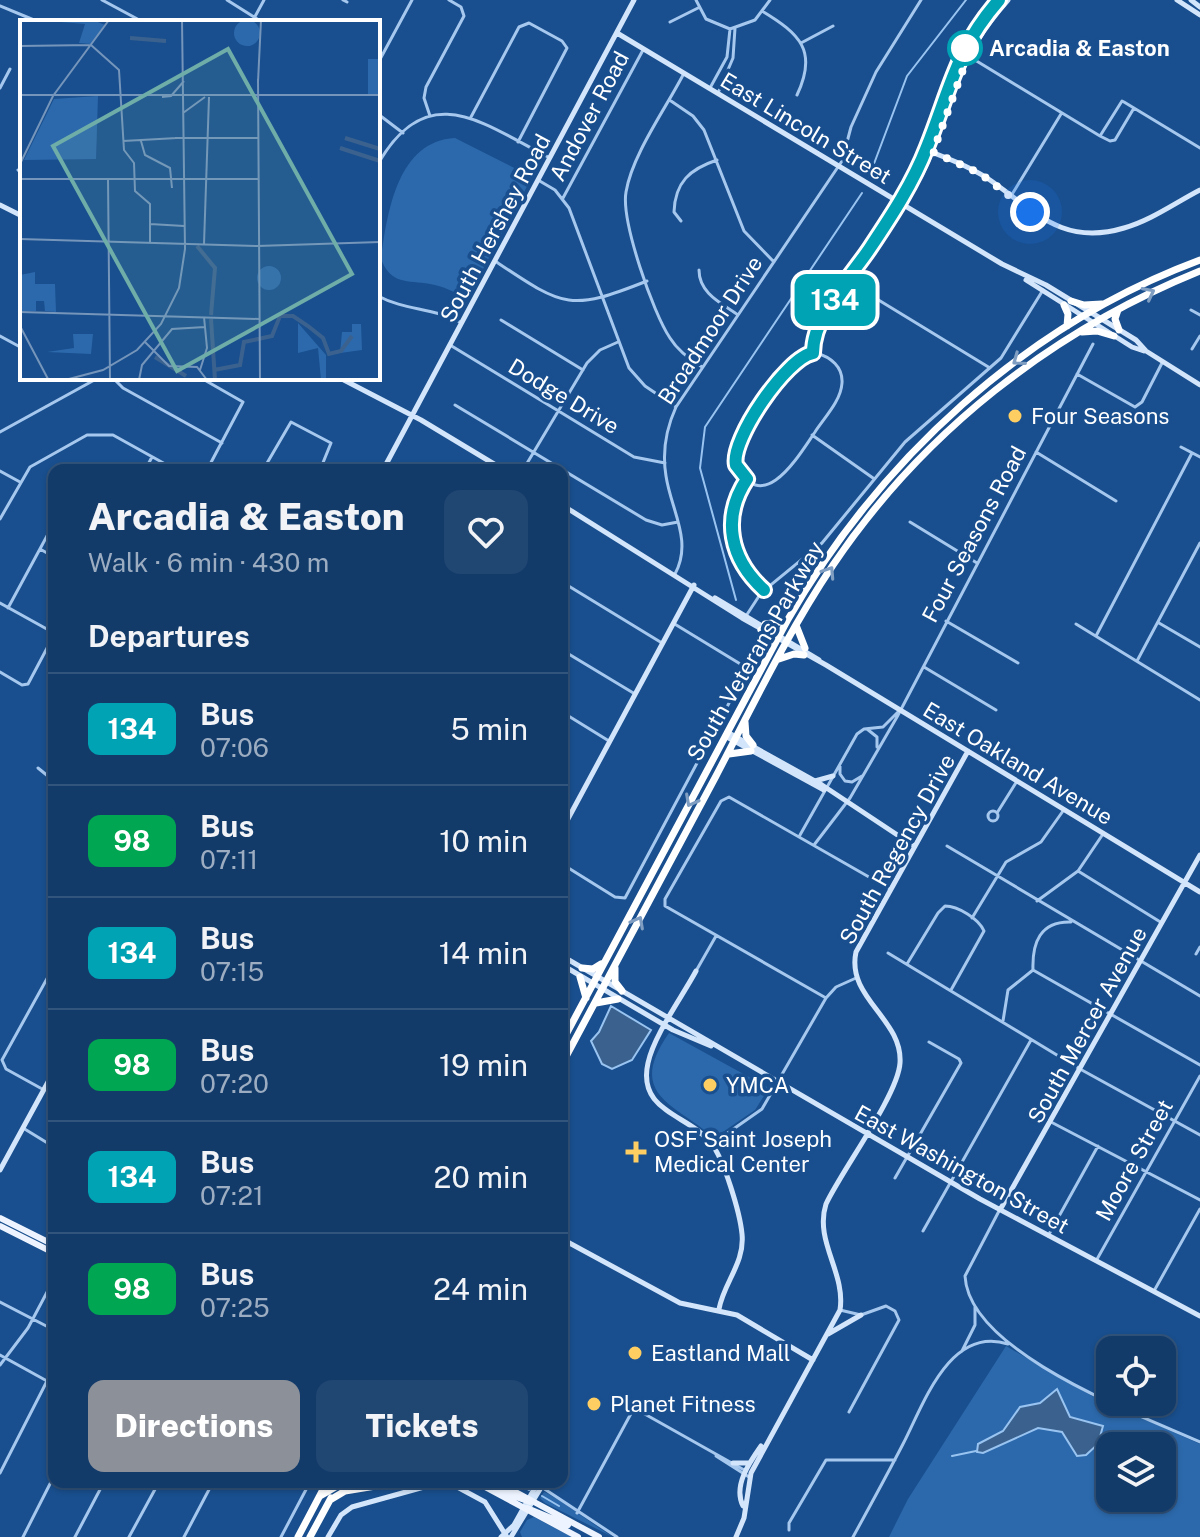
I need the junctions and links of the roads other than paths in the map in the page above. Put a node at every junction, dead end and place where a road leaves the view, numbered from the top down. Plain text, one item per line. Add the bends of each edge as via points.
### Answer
1 (102, 0) edge
2 (227, 0) edge
3 (264, 0) edge
4 (412, 0) edge
5 (449, 0) edge
6 (634, 0) edge
7 (696, 0) edge
8 (770, 0) edge
9 (921, 0) edge
10 (999, 0) edge
11 (1008, 0) edge
12 (1177, 0) edge
13 (1191, 0) edge
14 (110, 2) edge
15 (0, 6) edge
16 (1200, 7) edge
17 (698, 8) junction
18 (762, 11) junction
19 (1200, 15) edge
20 (34, 20) dead end
21 (140, 20) edge
22 (253, 20) edge
23 (670, 22) dead end
24 (833, 26) dead end
25 (733, 29) junction
26 (617, 33) junction
27 (801, 43) junction
28 (643, 49) junction
29 (965, 54) junction
30 (380, 59) edge
31 (10, 69) dead end
32 (685, 73) junction
33 (0, 88) edge
34 (710, 88) junction
35 (718, 93) junction
36 (797, 95) dead end
37 (670, 100) junction
38 (1134, 108) junction
39 (1062, 113) junction
40 (380, 116) edge
41 (430, 116) junction
42 (471, 117) junction
43 (403, 133) junction
44 (1100, 136) junction
45 (518, 142) junction
46 (1200, 148) edge
47 (930, 151) junction
48 (550, 158) junction
49 (717, 160) junction
50 (380, 162) edge
51 (839, 167) junction
52 (538, 180) junction
53 (1200, 190) edge
54 (1011, 196) junction
55 (563, 198) junction
56 (900, 204) junction
57 (0, 205) edge
58 (20, 215) edge
59 (681, 221) dead end
60 (1200, 260) edge
61 (495, 261) junction
62 (774, 262) junction
63 (699, 270) dead end
64 (1200, 271) edge
65 (1019, 274) junction
66 (647, 281) junction
67 (848, 281) junction
68 (1046, 285) junction
69 (1042, 292) junction
70 (380, 297) edge
71 (602, 297) junction
72 (1108, 302) junction
73 (1067, 303) junction
74 (1119, 308) junction
75 (1191, 310) dead end
76 (738, 315) junction
77 (1087, 315) junction
78 (1200, 315) edge
79 (501, 320) dead end
80 (1096, 321) junction
81 (462, 323) junction
82 (1067, 326) junction
83 (1075, 333) junction
84 (1116, 333) junction
85 (0, 336) edge
86 (1200, 336) edge
87 (618, 342) junction
88 (1093, 344) dead end
89 (450, 345) junction
90 (20, 347) edge
91 (1192, 349) dead end
92 (813, 353) junction
93 (1163, 362) junction
94 (702, 367) junction
95 (990, 368) junction
96 (583, 370) junction
97 (1077, 374) junction
98 (94, 380) edge
99 (115, 380) edge
100 (205, 380) edge
101 (344, 380) edge
102 (1200, 385) edge
103 (455, 405) dead end
104 (676, 407) junction
105 (558, 411) junction
106 (413, 416) junction
107 (0, 432) edge
108 (812, 435) junction
109 (222, 443) junction
110 (1181, 447) dead end
111 (533, 452) junction
112 (1036, 452) junction
113 (1192, 453) junction
114 (152, 457) junction
115 (1200, 457) edge
116 (665, 463) junction
117 (148, 464) edge
118 (165, 464) edge
119 (210, 464) edge
120 (266, 464) edge
121 (323, 464) edge
122 (386, 464) edge
123 (494, 464) edge
124 (526, 464) edge
125 (553, 464) edge
126 (0, 471) edge
127 (568, 473) edge
128 (873, 478) junction
129 (747, 479) junction
130 (20, 482) junction
131 (1116, 501) dead end
132 (568, 509) edge
133 (0, 519) edge
134 (678, 522) junction
135 (910, 522) dead end
136 (48, 534) edge
137 (1200, 543) edge
138 (40, 549) junction
139 (48, 554) edge
140 (977, 563) junction
141 (675, 574) junction
142 (694, 585) junction
143 (568, 586) edge
144 (764, 590) junction
145 (0, 603) edge
146 (8, 608) junction
147 (745, 616) junction
148 (787, 621) junction
149 (946, 621) junction
150 (1158, 622) junction
151 (673, 623) junction
152 (1076, 624) dead end
153 (796, 625) junction
154 (763, 627) junction
155 (48, 631) edge
156 (779, 636) junction
157 (1096, 636) junction
158 (788, 642) junction
159 (662, 643) junction
160 (48, 645) edge
161 (1200, 646) edge
162 (804, 652) junction
163 (769, 653) junction
164 (568, 654) edge
165 (779, 659) junction
166 (1137, 661) junction
167 (1018, 663) dead end
168 (923, 666) junction
169 (0, 672) edge
170 (635, 694) junction
171 (1200, 700) edge
172 (900, 710) junction
173 (996, 710) dead end
174 (568, 716) edge
175 (745, 721) junction
176 (881, 728) junction
177 (867, 729) junction
178 (726, 734) junction
179 (887, 735) junction
180 (736, 739) junction
181 (609, 741) junction
182 (752, 748) junction
183 (877, 751) junction
184 (968, 751) junction
185 (727, 755) junction
186 (841, 762) junction
187 (38, 768) dead end
188 (796, 771) junction
189 (863, 775) junction
190 (48, 776) edge
191 (833, 776) junction
192 (804, 781) junction
193 (814, 781) junction
194 (1017, 781) junction
195 (825, 790) junction
196 (847, 803) junction
197 (1064, 810) junction
198 (997, 813) dead end
199 (568, 819) edge
200 (1103, 833) junction
201 (799, 836) junction
202 (814, 845) junction
203 (914, 846) junction
204 (947, 846) dead end
205 (1200, 855) edge
206 (568, 868) edge
207 (1078, 871) junction
208 (997, 876) junction
209 (1185, 883) junction
210 (890, 889) junction
211 (1200, 892) edge
212 (1037, 901) junction
213 (972, 918) junction
214 (1072, 922) junction
215 (1162, 923) junction
216 (716, 936) junction
217 (1200, 947) edge
218 (888, 953) dead end
219 (1196, 954) dead end
220 (606, 960) junction
221 (568, 961) edge
222 (1140, 963) junction
223 (907, 964) junction
224 (615, 965) junction
225 (568, 967) edge
226 (1033, 970) junction
227 (696, 971) joint
228 (581, 972) junction
229 (48, 977) edge
230 (856, 978) junction
231 (595, 981) junction
232 (606, 982) junction
233 (601, 990) junction
234 (951, 990) junction
235 (620, 995) junction
236 (1200, 996) edge
237 (586, 998) junction
238 (826, 998) junction
239 (594, 1004) junction
240 (1110, 1016) junction
241 (670, 1018) junction
242 (1003, 1022) junction
243 (666, 1026) junction
244 (568, 1031) edge
245 (1031, 1040) junction
246 (929, 1042) dead end
247 (711, 1046) junction
248 (568, 1053) edge
249 (1200, 1065) edge
250 (1080, 1069) junction
251 (1200, 1076) edge
252 (48, 1082) edge
253 (776, 1083) junction
254 (44, 1090) junction
255 (1050, 1121) junction
256 (1175, 1121) junction
257 (23, 1128) junction
258 (865, 1134) junction
259 (1200, 1135) edge
260 (48, 1143) edge
261 (712, 1144) junction
262 (1098, 1146) junction
263 (907, 1157) junction
264 (2, 1159) edge
265 (0, 1170) edge
266 (1147, 1172) junction
267 (895, 1178) dead end
268 (950, 1182) junction
269 (1200, 1200) edge
270 (1200, 1209) edge
271 (1000, 1210) junction
272 (0, 1218) edge
273 (0, 1226) edge
274 (923, 1231) dead end
275 (1048, 1236) junction
276 (48, 1242) edge
277 (568, 1242) edge
278 (48, 1250) edge
279 (1096, 1261) junction
280 (48, 1290) edge
281 (1154, 1291) junction
282 (0, 1302) edge
283 (974, 1302) junction
284 (719, 1309) junction
285 (840, 1310) junction
286 (861, 1315) junction
287 (1200, 1316) edge
288 (33, 1319) junction
289 (48, 1327) edge
290 (827, 1334) junction
291 (1015, 1348) junction
292 (961, 1353) junction
293 (2, 1356) edge
294 (813, 1360) junction
295 (0, 1365) edge
296 (849, 1412) dead end
297 (769, 1436) junction
298 (1200, 1442) edge
299 (713, 1453) junction
300 (895, 1460) junction
301 (733, 1463) junction
302 (750, 1463) junction
303 (0, 1473) edge
304 (747, 1474) junction
305 (48, 1488) edge
306 (101, 1488) edge
307 (156, 1488) edge
308 (210, 1488) edge
309 (307, 1488) edge
310 (324, 1488) edge
311 (332, 1488) edge
312 (336, 1488) edge
313 (363, 1488) edge
314 (420, 1488) edge
315 (461, 1488) edge
316 (492, 1488) edge
317 (505, 1488) edge
318 (534, 1488) edge
319 (534, 1488) edge
320 (541, 1488) edge
321 (320, 1496) junction
322 (330, 1500) junction
323 (529, 1505) junction
324 (577, 1513) junction
325 (497, 1519) junction
326 (516, 1521) junction
327 (789, 1530) dead end
328 (518, 1534) edge
329 (506, 1536) edge
330 (23, 1537) edge
331 (75, 1537) edge
332 (129, 1537) edge
333 (184, 1537) edge
334 (281, 1537) edge
335 (298, 1537) edge
336 (310, 1537) edge
337 (328, 1537) edge
338 (578, 1537) edge
339 (592, 1537) edge
340 (599, 1537) edge
341 (617, 1537) edge
342 (736, 1537) edge
343 (853, 1537) edge

1 - 14 street
2 - 22 street
3 - 22 street
4 - 30 street
5 - 41 street via 464,16 426,87
6 - 26 main road, South Hershey Road
7 - 17 street
8 - 18 street
9 - 51 street, Broadmoor Drive via 876,72
10 - 29 main road
11 - 29 main road
12 - 19 main road
13 - 16 main road
14 - 21 street
15 - 20 street
17 - 23 street
17 - 25 street via 711,22
18 - 25 street
18 - 27 street via 791,29
24 - 27 street
25 - 34 street via 727,57
25 - 35 street via 733,58
26 - 28 main road, East Lincoln Street
26 - 48 main road, South Hershey Road
27 - 36 street via 806,69
28 - 32 main road, East Lincoln Street
28 - 55 street, Andover Road
29 - 39 street
29 - 47 main road
31 - 33 street
32 - 34 main road, East Lincoln Street
32 - 37 street
34 - 35 main road, East Lincoln Street
35 - 51 main road, East Lincoln Street
37 - 49 street via 699,123
37 - 66 street via 626,192 628,228
38 - 44 street via 1115,140
38 - 44 street via 1120,102
38 - 46 street
39 - 44 street
39 - 54 street
40 - 43 street
41 - 42 street
41 - 43 street
42 - 45 street
42 - 45 street via 519,27 529,23 567,48
43 - 50 street
45 - 48 street
47 - 54 main road via 972,169
47 - 56 main road via 911,194
48 - 52 main road, South Hershey Road
49 - 59 street via 693,170 680,184 674,212
49 - 62 street via 744,231
51 - 56 main road, East Lincoln Street
51 - 62 street, Broadmoor Drive
52 - 55 street
52 - 61 main road, South Hershey Road
53 - 54 main road via 1136,224 1093,233 1048,223
55 - 71 street
56 - 65 main road, East Lincoln Street
56 - 67 street
57 - 58 main road
60 - 72 highway, South Veterans Parkway
61 - 71 street via 563,301 586,303
61 - 81 main road, South Hershey Road
62 - 76 street, Broadmoor Drive
63 - 76 street via 706,292
74 -> 64 highway, South Veterans Parkway
65 - 68 main road, East Lincoln Street
65 - 69 main road, East Lincoln Street
66 - 71 street
66 - 94 street via 669,338
67 - 92 street via 818,324
67 - 95 street
68 - 69 street
68 - 73 main road, East Lincoln Street
69 - 73 main road, East Lincoln Street
69 - 95 street
70 - 81 street via 400,306 434,309
71 - 87 street
72 - 73 highway
72 - 77 highway, South Veterans Parkway
73 - 77 main road, East Lincoln Street
73 - 82 highway
74 - 80 highway, South Veterans Parkway
74 - 84 highway
75 - 78 street
76 - 94 street, Broadmoor Drive
77 - 80 main road, East Lincoln Street
77 - 82 highway, South Veterans Parkway
79 - 96 street
80 - 83 highway, South Veterans Parkway
80 - 84 main road, East Lincoln Street
81 - 89 main road, South Hershey Road
82 -> 148 highway, South Veterans Parkway via 983,387 916,448 847,529
83 - 84 highway
153 -> 83 highway, South Veterans Parkway via 843,552 919,460 992,392
84 - 93 main road, East Lincoln Street
85 - 90 street
86 - 91 street
87 - 96 street via 597,353
87 - 104 street via 638,379
88 - 97 street, Four Seasons Road
89 - 105 street, Dodge Drive
89 - 106 main road, South Hershey Road
92 - 108 street via 835,364 842,383
92 - 129 street via 792,363 737,443 736,465
93 - 97 street via 1135,407
93 - 102 main road, East Lincoln Street
94 - 104 street, Broadmoor Drive
95 - 128 street via 905,442
96 - 105 street
97 - 112 street, Four Seasons Road
98 - 107 street
99 - 109 street
100 - 109 street via 243,400
101 - 106 main road
103 - 111 street
104 - 116 street, Broadmoor Drive
105 - 111 street
105 - 116 street, Dodge Drive via 634,457
106 - 122 main road, South Hershey Road
106 - 123 main road
108 - 128 street
108 - 129 street via 778,480 762,484
109 - 119 street
110 - 113 street
111 - 124 street
111 - 125 street
112 - 131 street
112 - 140 street, Four Seasons Road
113 - 115 street
113 - 157 street
114 - 117 street
114 - 118 street
114 - 130 street via 108,434 86,436 35,463
116 - 134 street, Broadmoor Drive
120 - 121 street via 291,422 331,443
126 - 130 street
127 - 134 street via 646,520
128 - 144 street via 822,543
129 - 144 street via 733,508 732,537 742,567
130 - 133 street
132 - 141 main road, East Oakland Avenue
134 - 141 street, Broadmoor Drive via 684,551
135 - 140 street
136 - 138 street
137 - 150 street
138 - 139 street
138 - 146 street
140 - 149 street, Four Seasons Road
141 - 142 main road, East Oakland Avenue
142 - 147 main road, East Oakland Avenue
142 - 151 main road
143 - 159 street
144 - 147 street
145 - 146 street
146 - 155 street
147 - 154 main road, East Oakland Avenue
148 - 154 highway
148 - 156 highway, South Veterans Parkway
149 - 167 street
149 - 168 street, Four Seasons Road
150 - 161 street
150 - 166 street
151 - 159 main road
151 - 206 street via 745,671 622,899
152 - 157 street
153 - 158 highway, South Veterans Parkway
153 - 162 highway
154 - 156 main road, East Oakland Avenue
154 - 163 highway
156 - 158 main road, East Oakland Avenue
156 - 163 highway, South Veterans Parkway
157 - 166 street
158 - 162 main road, East Oakland Avenue
158 - 165 highway, South Veterans Parkway
159 - 170 main road
160 - 169 street via 25,686
162 - 165 highway
162 - 172 main road, East Oakland Avenue
163 - 178 highway, South Veterans Parkway
164 - 170 street
165 - 175 highway, South Veterans Parkway
166 - 171 street
168 - 172 street, Four Seasons Road
168 - 173 street
170 - 181 main road
172 - 176 street, Four Seasons Road
172 - 179 street, Four Seasons Road
172 - 184 main road, East Oakland Avenue
174 - 181 street
175 - 180 highway, South Veterans Parkway
175 - 182 highway
176 - 177 street
176 - 179 street
177 - 183 street via 877,737
177 - 186 street via 857,734
178 - 180 main road
178 -> 220 highway, South Veterans Parkway
179 - 183 street, Four Seasons Road
180 - 182 main road
180 - 185 highway, South Veterans Parkway
181 - 199 main road
182 - 185 highway
182 - 188 main road
182 - 192 main road
183 - 189 street, Four Seasons Road
184 - 194 main road, East Oakland Avenue
184 - 203 main road, South Regency Drive
224 -> 185 highway, South Veterans Parkway
186 - 189 street via 845,781
186 - 191 street
187 - 190 street
188 - 192 main road
188 - 193 main road
189 - 196 street, Four Seasons Road
191 - 193 main road
191 - 195 street
192 - 195 main road
193 - 195 main road
194 - 197 main road, East Oakland Avenue
194 - 198 street
195 - 196 main road
195 - 201 street
196 - 202 street, Four Seasons Road
196 - 203 main road
197 - 200 main road, East Oakland Avenue
197 - 208 street via 1048,835 1008,860
200 - 207 street
200 - 209 main road, East Oakland Avenue
201 - 202 street
201 - 216 street via 723,797 664,904
202 - 210 street
203 - 210 main road, South Regency Drive
204 - 208 street
205 - 209 main road, South Mercer Avenue
207 - 212 street
207 - 215 street
208 - 212 street
208 - 213 street
209 - 211 main road, East Oakland Avenue
209 - 215 main road, South Mercer Avenue
210 - 230 main road, South Regency Drive via 858,947
212 - 214 street
213 - 223 street via 945,906
213 - 234 street via 984,935
214 - 222 street
214 - 226 street via 1055,923 1040,933
215 - 222 main road, South Mercer Avenue
216 - 227 street
216 - 238 street
217 - 219 street
218 - 223 street
220 - 228 highway
220 - 231 highway, South Veterans Parkway
221 - 228 main road, East Washington Street
222 - 236 street
222 - 240 main road, South Mercer Avenue
223 - 234 street
224 - 232 highway, South Veterans Parkway
224 - 235 highway
225 - 228 main road, East Washington Street
226 - 240 street
226 - 242 street via 1008,990
227 - 241 main road
228 - 231 main road, East Washington Street
228 - 237 highway
229 - 254 street via 3,1056 8,1070
230 - 238 street
230 - 258 main road, South Regency Drive via 893,1034 900,1059 897,1078
231 - 232 main road, East Washington Street
231 - 233 main road, East Washington Street
231 - 237 highway, South Veterans Parkway
232 - 233 highway, South Veterans Parkway
232 - 235 main road, East Washington Street
233 - 235 main road, East Washington Street
233 - 239 highway, South Veterans Parkway
234 - 242 street
235 - 239 highway
235 - 241 main road, East Washington Street
235 - 243 main road, East Washington Street
237 - 244 highway, South Veterans Parkway
238 - 253 street
239 - 248 highway, South Veterans Parkway
240 - 249 street
240 - 250 main road, South Mercer Avenue
241 - 243 main road
241 - 247 main road, East Washington Street
242 - 245 street
243 - 247 main road, East Washington Street
243 - 261 main road via 649,1060 649,1090 661,1108
245 - 250 street
245 - 268 street
246 - 263 street via 961,1063
247 - 253 main road, East Washington Street
250 - 255 main road, South Mercer Avenue
250 - 256 street
251 - 256 street, Moore Street
252 - 254 main road
253 - 258 main road, East Washington Street
253 - 261 street via 755,1115
254 - 257 main road
255 - 262 street
255 - 271 main road, South Mercer Avenue
256 - 259 street
256 - 266 street, Moore Street
257 - 260 street
257 - 264 main road
258 - 263 main road, East Washington Street
258 - 285 main road via 824,1211 823,1229 841,1288
261 - 284 main road via 743,1239
262 - 266 street
262 - 275 street
263 - 267 street
263 - 268 main road, East Washington Street
264 - 265 main road
266 - 269 street
266 - 279 street, Moore Street
268 - 271 main road, East Washington Street
268 - 274 street
270 - 281 street
271 - 275 main road, East Washington Street
271 - 283 street via 965,1276
272 - 276 main road
273 - 278 main road
275 - 279 main road, East Washington Street
277 - 284 main road via 680,1303
279 - 281 main road, East Washington Street
280 - 288 street
281 - 287 main road, East Washington Street
282 - 288 street
283 - 291 street
283 - 292 street via 975,1325
284 - 294 main road
285 - 286 street
285 - 290 main road
286 - 290 main road
286 - 296 street via 889,1307 899,1322
288 - 289 street
288 - 293 street
290 - 294 main road
291 - 292 street via 985,1341
291 - 298 street via 1098,1397
292 - 300 street via 929,1389
293 - 295 street
293 - 303 street via 47,1381
294 - 297 main road
297 - 302 main road
297 - 304 main road
299 - 301 street
299 - 304 street
299 - 324 street via 634,1408
300 - 327 street via 826,1460
300 - 343 street
301 - 302 main road
301 - 304 street
302 - 304 main road
304 - 342 main road
305 - 330 street
306 - 331 street
307 - 332 street
308 - 333 street
309 - 334 street
310 - 321 highway
311 - 321 highway
312 - 322 highway
313 - 322 highway
314 - 337 main road via 352,1507
315 - 325 main road via 485,1502
316 - 323 main road
317 - 323 main road
318 - 323 main road
319 - 323 main road
320 - 324 street
321 - 335 highway
322 - 336 highway
323 - 326 main road
323 - 328 main road
323 - 338 main road
323 - 339 main road
323 - 340 main road
324 - 341 street
325 - 326 main road
325 - 329 main road
326 - 329 main road
328 - 329 main road

